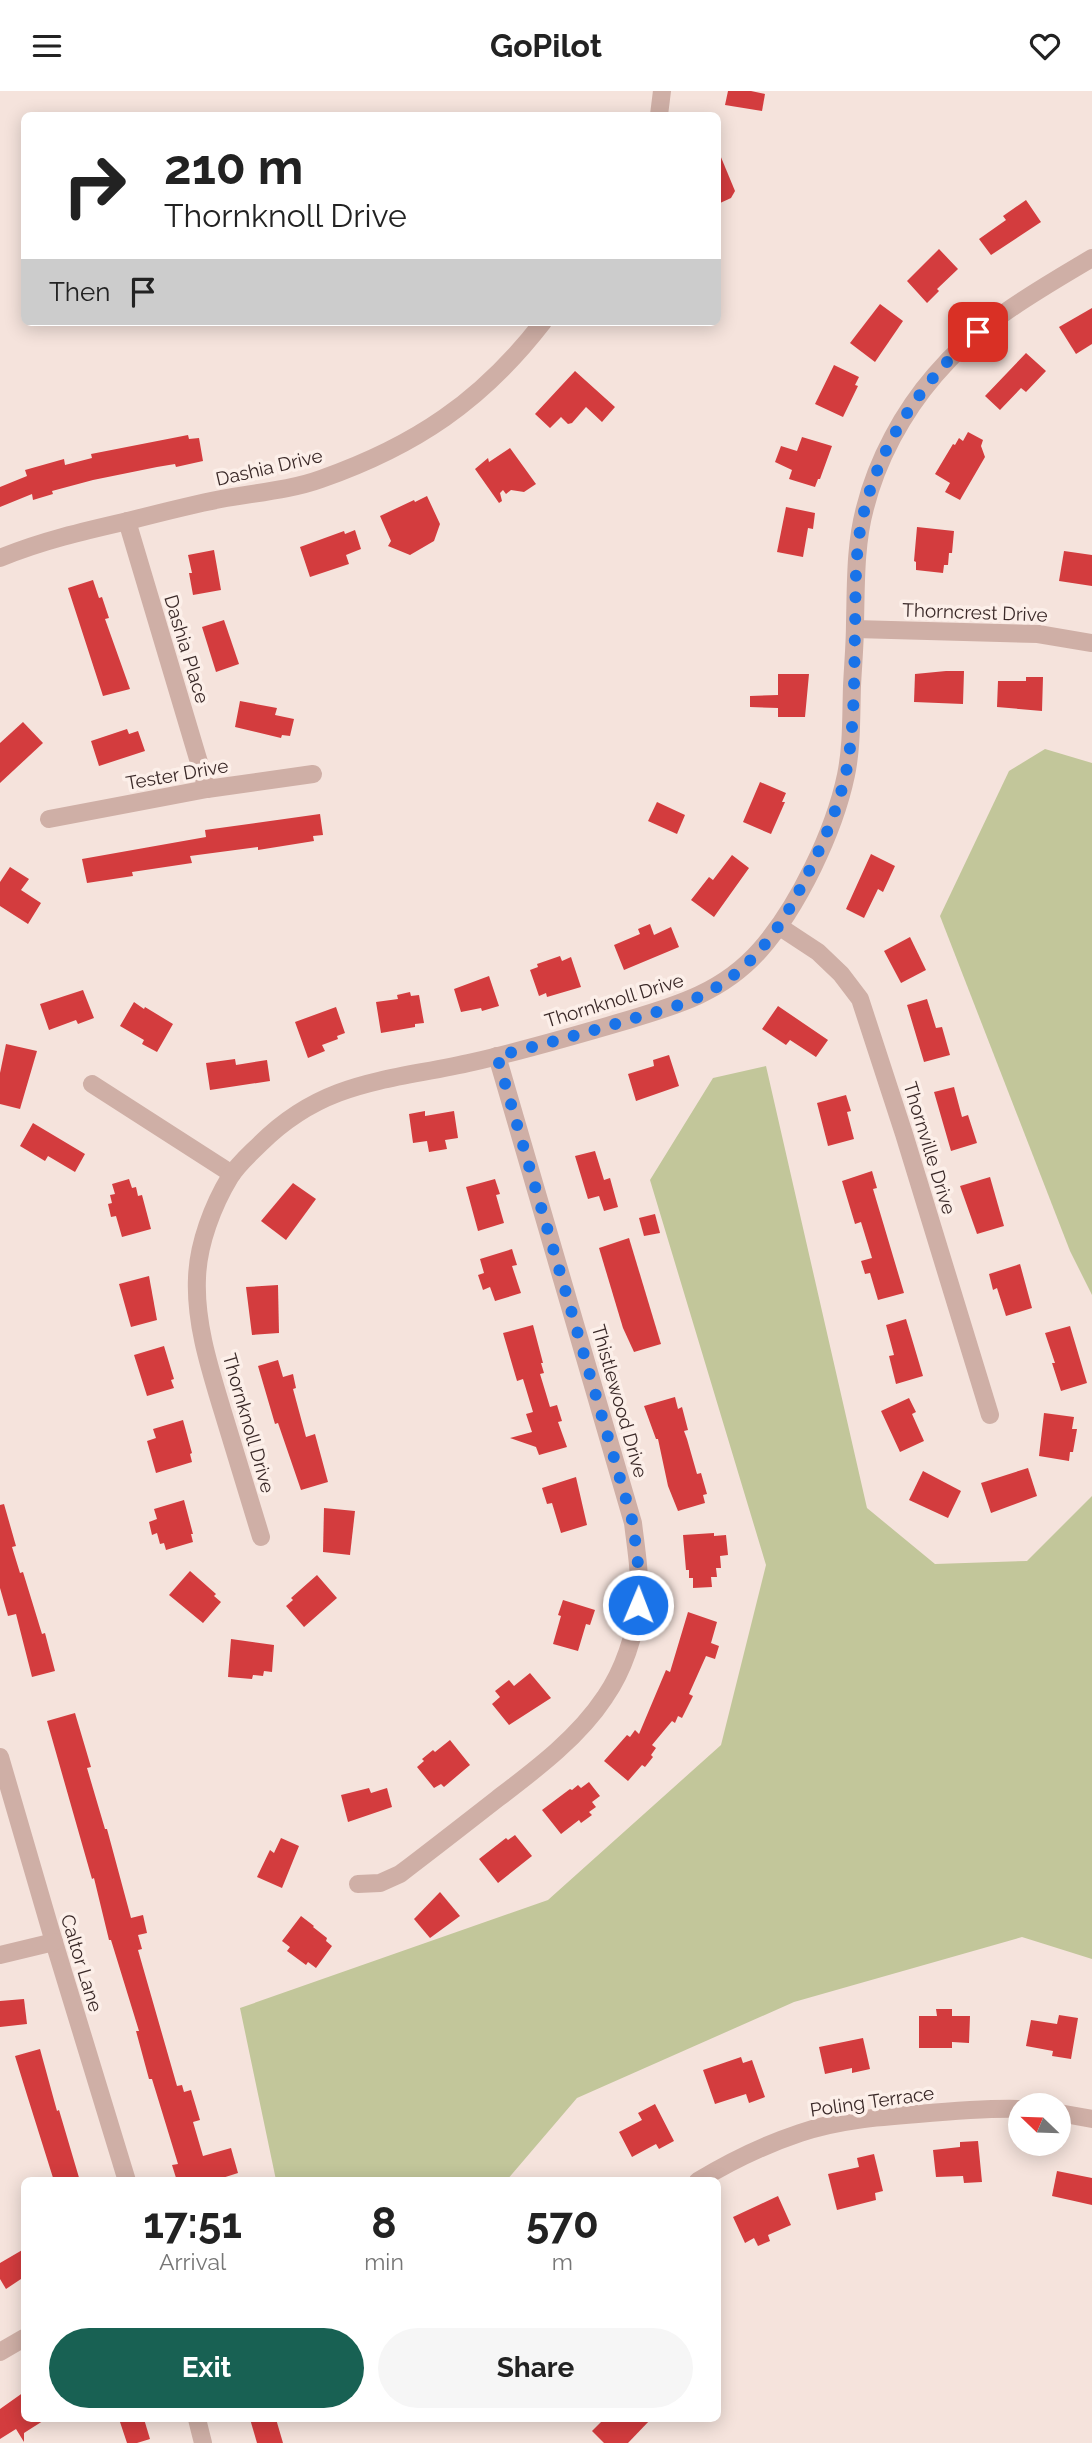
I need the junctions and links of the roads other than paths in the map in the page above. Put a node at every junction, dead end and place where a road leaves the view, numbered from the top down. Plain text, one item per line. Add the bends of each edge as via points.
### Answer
1 (662, 91) edge
2 (659, 112) edge
3 (1092, 258) edge
4 (540, 326) edge
5 (127, 521) junction
6 (0, 558) edge
7 (855, 629) junction
8 (1092, 643) edge
9 (313, 774) dead end
10 (207, 789) junction
11 (49, 819) dead end
12 (780, 926) junction
13 (497, 1056) junction
14 (92, 1084) dead end
15 (232, 1174) junction
16 (990, 1415) dead end
17 (261, 1537) dead end
18 (0, 1757) edge
19 (358, 1884) dead end
20 (54, 1942) junction
21 (0, 1955) edge
22 (1008, 2109) edge
23 (1071, 2115) edge
24 (1092, 2119) edge
25 (126, 2177) edge
26 (705, 2177) edge
27 (21, 2339) edge
28 (0, 2352) edge
29 (198, 2422) edge
30 (204, 2443) edge

1 - 2 street
3 - 7 street, Thornknoll Drive via 973,337 934,375 900,424 864,509
4 - 5 street, Dashia Drive via 481,391 434,427 391,451 318,480
5 - 6 street, Dashia Drive
5 - 10 street, Dashia Place
7 - 8 street, Thorncrest Drive via 1038,634
7 - 12 street, Thornknoll Drive via 846,775 820,850
9 - 10 street, Tester Drive
10 - 11 street, Tester Drive
12 - 13 street, Thornknoll Drive via 756,955 708,992 678,1005
12 - 16 street, Thornville Drive via 826,959 860,999
13 - 15 street, Thornknoll Drive via 364,1083 322,1098 270,1134
13 - 19 street, Thistlewood Drive via 633,1523 638,1605 631,1640 605,1698 560,1747 400,1874 380,1883
14 - 15 street
15 - 17 street, Thornknoll Drive via 201,1252 197,1298 211,1373
18 - 20 street, Caltor Lane
20 - 21 street
20 - 25 street, Caltor Lane
22 - 26 street, Poling Terrace via 830,2124 738,2157
23 - 24 street
27 - 28 street
29 - 30 street

